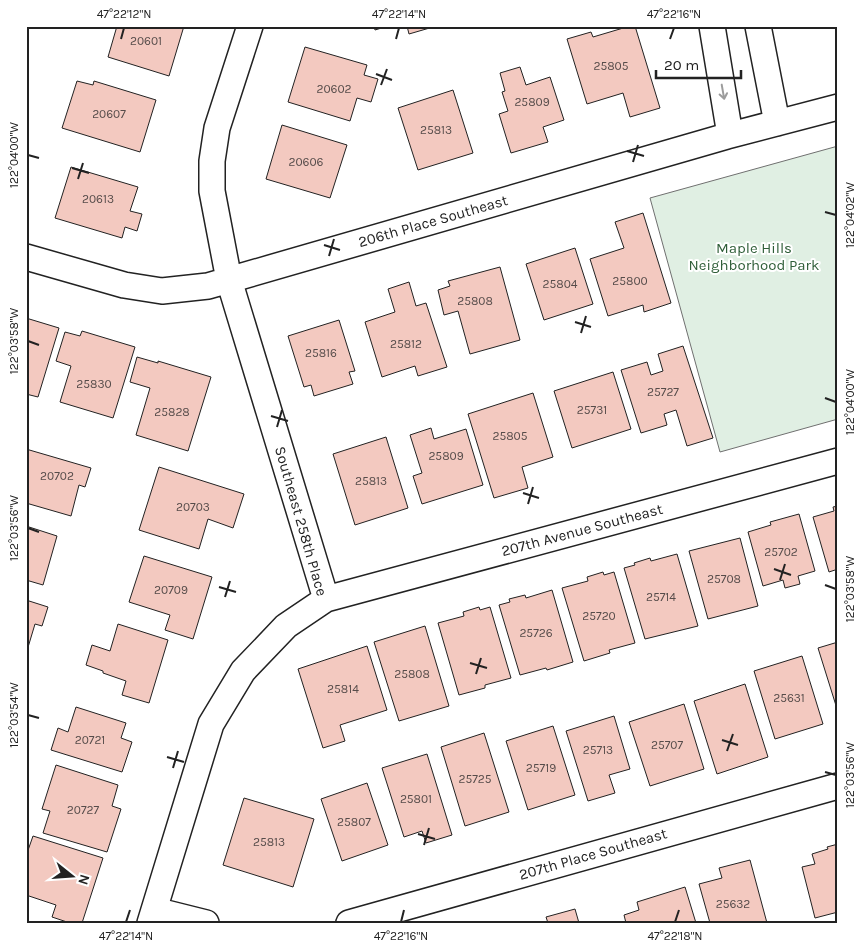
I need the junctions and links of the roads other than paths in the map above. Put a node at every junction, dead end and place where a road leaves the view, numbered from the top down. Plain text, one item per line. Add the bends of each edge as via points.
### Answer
1 (250, 26) edge
2 (712, 26) edge
3 (758, 26) edge
4 (838, 107) edge
5 (777, 123) junction
6 (730, 135) junction
7 (26, 257) edge
8 (229, 280) junction
9 (838, 460) edge
10 (326, 599) junction
11 (838, 786) edge
12 (152, 917) edge
13 (206, 923) edge
14 (349, 923) edge

1 - 8 street, Southeast 258th Place via 217,128 212,161 212,191
2 -> 6 street
3 - 5 street
4 - 5 street, 206th Place Southeast
5 - 6 street, 206th Place Southeast
6 - 8 street, 206th Place Southeast
7 - 8 street, 206th Place Southeast via 124,285 162,291 208,286
8 - 10 street, Southeast 258th Place
9 - 10 street, 207th Avenue Southeast
10 - 12 street, Southeast 258th Place via 286,626 243,671 211,724
11 - 14 street, 207th Place Southeast
12 - 13 street

